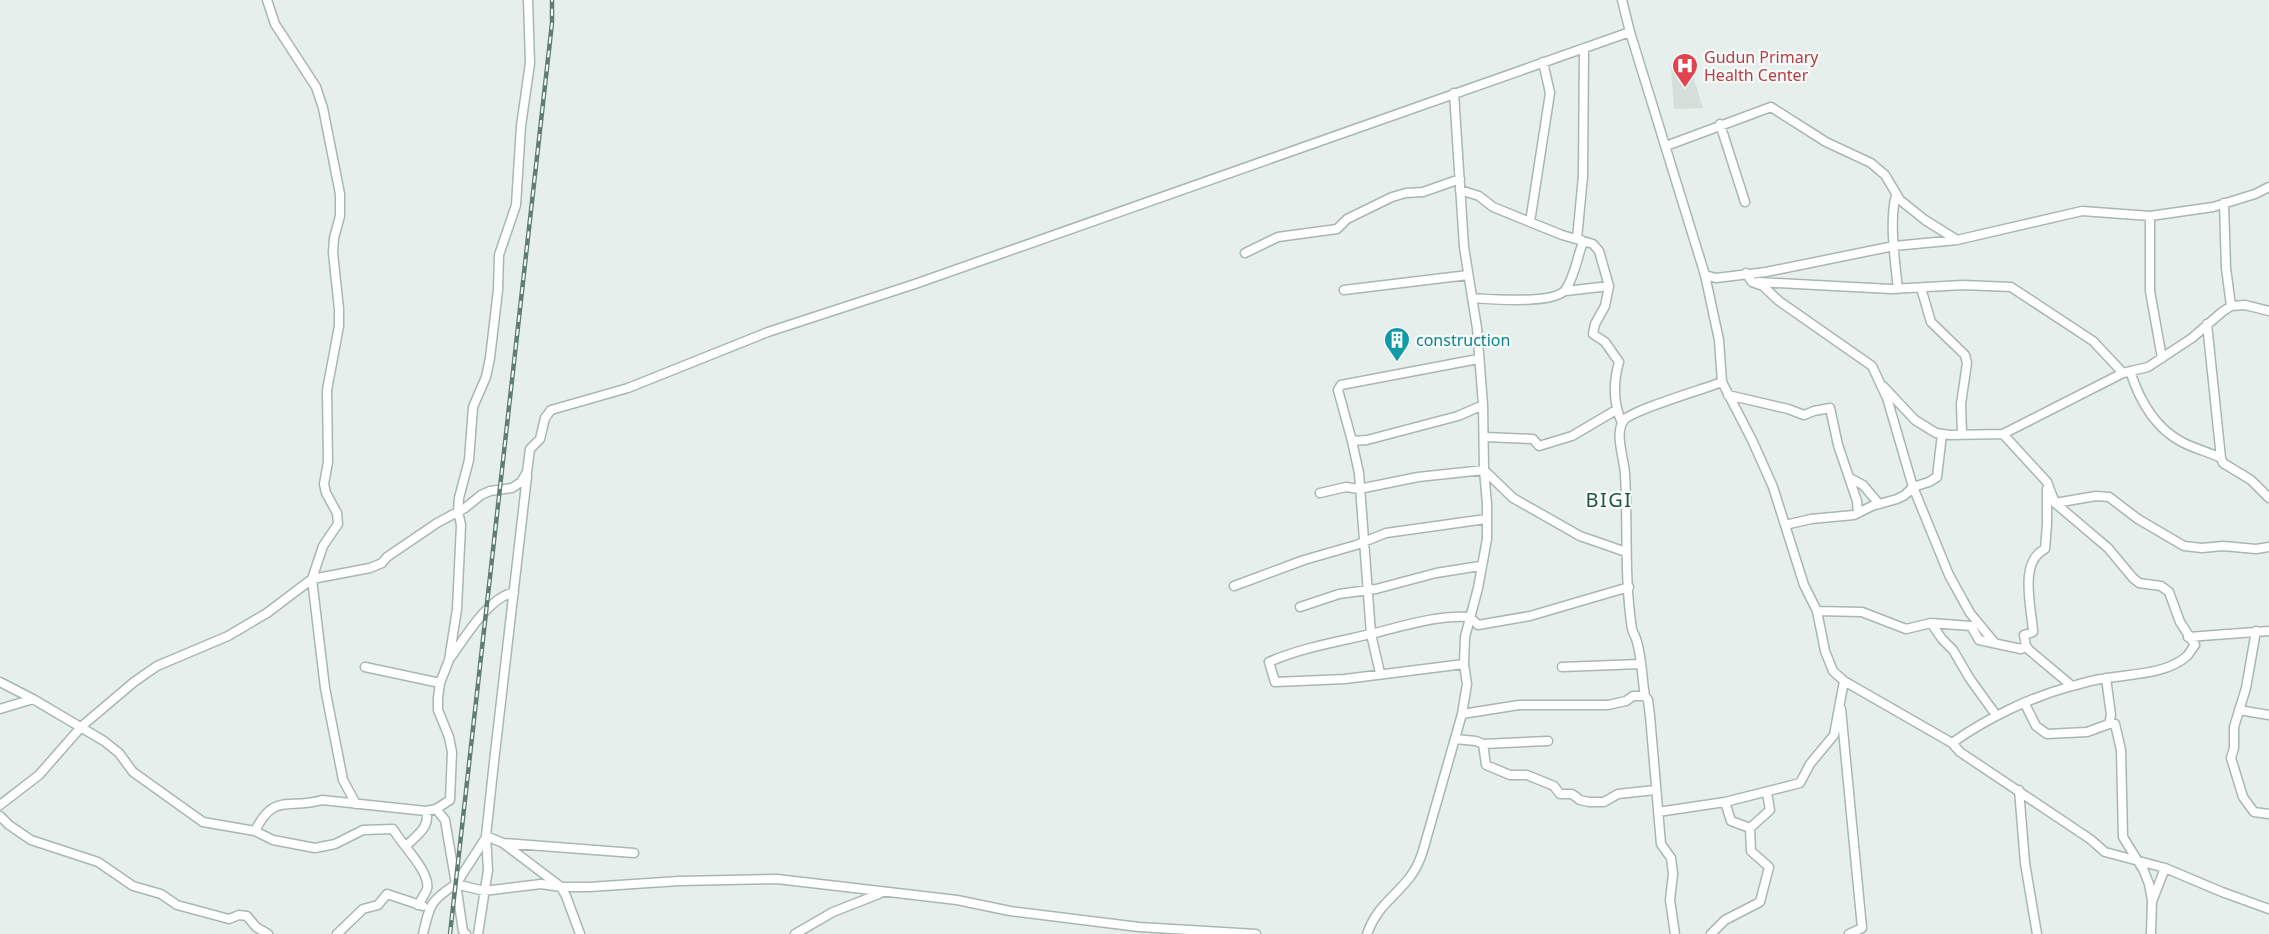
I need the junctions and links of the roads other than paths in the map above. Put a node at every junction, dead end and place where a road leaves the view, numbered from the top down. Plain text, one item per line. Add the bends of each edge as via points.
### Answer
1 (267, 0) edge
2 (528, 0) edge
3 (1622, 0) edge
4 (1630, 32) junction
5 (1584, 48) junction
6 (1544, 62) junction
7 (1454, 93) junction
8 (1720, 124) junction
9 (1666, 146) junction
10 (1460, 179) junction
11 (2269, 187) edge
12 (1460, 190) junction
13 (1896, 195) junction
14 (1745, 202) dead end
15 (2224, 203) junction
16 (2150, 216) junction
17 (1530, 222) junction
18 (1579, 240) junction
19 (1957, 240) junction
20 (1894, 246) junction
21 (1245, 253) dead end
22 (1746, 273) junction
23 (1705, 274) junction
24 (1468, 276) junction
25 (1752, 282) junction
26 (1609, 286) junction
27 (1921, 288) junction
28 (1898, 289) junction
29 (1344, 290) dead end
30 (1566, 291) junction
31 (1472, 298) junction
32 (2231, 306) junction
33 (2269, 311) edge
34 (2207, 324) junction
35 (2162, 358) junction
36 (1478, 359) junction
37 (2126, 372) junction
38 (1879, 381) junction
39 (1722, 382) junction
40 (1728, 395) junction
41 (1483, 405) junction
42 (1616, 410) junction
43 (1622, 423) junction
44 (1942, 434) junction
45 (1962, 434) junction
46 (2003, 434) junction
47 (1485, 437) junction
48 (1352, 441) junction
49 (2221, 458) junction
50 (1484, 470) junction
51 (527, 472) junction
52 (1850, 478) junction
53 (2046, 482) junction
54 (1912, 487) junction
55 (1359, 489) junction
56 (1320, 493) dead end
57 (2269, 498) edge
58 (2055, 503) junction
59 (1879, 504) junction
60 (458, 511) junction
61 (1858, 513) junction
62 (1486, 519) junction
63 (1785, 525) junction
64 (1362, 542) junction
65 (2269, 547) edge
66 (1626, 552) junction
67 (1480, 566) junction
68 (312, 579) junction
69 (1234, 586) dead end
70 (1629, 587) junction
71 (1367, 591) junction
72 (514, 592) junction
73 (1300, 607) dead end
74 (1817, 611) junction
75 (1470, 617) junction
76 (1931, 623) junction
77 (2256, 631) junction
78 (2269, 631) edge
79 (1371, 634) junction
80 (2188, 637) junction
81 (1994, 642) junction
82 (2026, 646) junction
83 (449, 660) junction
84 (1464, 664) junction
85 (1640, 664) junction
86 (365, 667) dead end
87 (1562, 667) dead end
88 (1380, 674) junction
89 (2106, 678) junction
90 (1844, 681) junction
91 (0, 682) edge
92 (440, 683) junction
93 (2072, 686) junction
94 (1645, 696) junction
95 (33, 699) junction
96 (1840, 700) junction
97 (2025, 705) junction
98 (0, 709) edge
99 (2239, 710) junction
100 (1462, 714) junction
101 (1996, 715) junction
102 (2269, 715) edge
103 (2109, 724) junction
104 (82, 726) junction
105 (1455, 740) junction
106 (1548, 741) dead end
107 (1952, 743) junction
108 (1483, 744) junction
109 (1655, 790) junction
110 (2019, 790) junction
111 (1767, 793) junction
112 (1725, 802) junction
113 (356, 804) junction
114 (0, 805) edge
115 (436, 809) junction
116 (426, 811) junction
117 (1658, 812) junction
118 (2269, 814) edge
119 (0, 816) edge
120 (1750, 828) junction
121 (255, 831) junction
122 (486, 836) junction
123 (503, 843) junction
124 (406, 846) junction
125 (634, 853) dead end
126 (2136, 861) junction
127 (2165, 868) junction
128 (456, 884) junction
129 (561, 888) junction
130 (484, 891) junction
131 (885, 892) junction
132 (2152, 900) junction
133 (418, 905) junction
134 (430, 906) junction
135 (2269, 909) edge
136 (268, 934) edge
137 (337, 934) edge
138 (423, 934) edge
139 (466, 934) edge
140 (478, 934) edge
141 (580, 934) edge
142 (795, 934) edge
143 (1256, 934) edge
144 (1367, 934) edge
145 (1675, 934) edge
146 (1711, 934) edge
147 (1849, 934) edge
148 (2037, 934) edge
149 (2151, 934) edge

1 - 68 street via 275,24 316,87 340,194 333,253 339,326 327,390 328,462 324,484 338,524 323,546
2 - 60 street via 530,63 516,205 499,255 490,358 473,407 469,460
3 - 4 street
4 - 5 street
4 - 9 street
5 - 6 street
5 - 18 street
6 - 7 street
6 - 17 street via 1550,93
7 - 10 street
7 - 51 street via 915,284 768,332 628,388 551,410 540,439 530,449
8 - 9 street
8 - 13 street via 1771,107 1826,142 1871,163 1885,175
8 - 14 street
9 - 23 street
10 - 12 street
10 - 21 street via 1423,192 1392,197 1347,219 1337,229 1278,237
11 - 15 street
12 - 17 street
12 - 24 street
13 - 19 street
13 - 20 street
15 - 16 street
15 - 32 street
16 - 19 street via 2082,211
16 - 35 street via 2150,291
17 - 18 street
18 - 26 street via 1593,244 1599,251
18 - 30 street via 1581,245
19 - 20 street
20 - 22 street
20 - 28 street
22 - 23 street via 1716,278
22 - 25 street
23 - 39 street via 1719,340
24 - 29 street
24 - 31 street
25 - 28 street
25 - 38 street via 1763,286 1872,366
26 - 30 street
26 - 42 street via 1593,334 1605,342 1619,362 1614,380
27 - 28 street
27 - 37 street via 2011,287 2093,341
27 - 45 street via 1931,322 1965,355
30 - 31 street via 1532,300
31 - 36 street
32 - 33 street
32 - 34 street
34 - 35 street
34 - 49 street
35 - 37 street via 2148,367
36 - 41 street
36 - 48 street via 1341,385 1338,390
37 - 46 street
37 - 49 street via 2167,432
38 - 44 street via 1915,420
38 - 54 street
39 - 40 street
39 - 43 street via 1636,411
40 - 52 street via 1804,415 1830,408
40 - 63 street via 1764,468
41 - 47 street
41 - 48 street via 1458,416
42 - 43 street
42 - 47 street via 1572,436 1539,446 1533,439
43 - 66 street
44 - 45 street
44 - 54 street via 1938,477
45 - 46 street
46 - 53 street
47 - 50 street
48 - 55 street
49 - 57 street
50 - 55 street
50 - 62 street
50 - 66 street via 1523,504 1580,536
51 - 60 street via 512,488 490,491
51 - 72 street
52 - 59 street via 1863,485
52 - 61 street
53 - 58 street
53 - 82 street via 2047,540 2045,549 2031,564 2028,591 2033,632 2024,635
54 - 59 street via 1905,495
54 - 81 street via 1954,584
55 - 56 street via 1346,487
55 - 64 street
58 - 65 street via 2109,497 2184,546
58 - 80 street via 2108,548 2139,584 2162,586 2169,592
59 - 61 street
60 - 68 street via 382,563
60 - 83 street via 461,525 457,609
61 - 63 street
62 - 64 street via 1386,533
62 - 67 street
63 - 74 street via 1804,585
64 - 69 street
64 - 71 street
66 - 70 street
67 - 71 street
67 - 75 street
68 - 104 street via 267,614 228,636 157,666
68 - 113 street via 325,688 343,780
70 - 75 street via 1530,616 1478,625
70 - 85 street
71 - 73 street via 1339,594
71 - 79 street
72 - 83 street via 505,594 482,615
72 - 122 street
74 - 76 street via 1862,612 1906,629
74 - 90 street via 1825,651 1833,671
75 - 79 street via 1446,616
75 - 84 street
76 - 81 street via 1971,626 1979,639
76 - 101 street
77 - 78 street
77 - 80 street
77 - 99 street
79 - 88 street
79 - 88 street via 1295,651 1269,663 1275,682 1345,680
80 - 89 street via 2194,645 2187,656 2175,663
81 - 82 street via 2021,649
82 - 93 street
83 - 92 street
84 - 88 street
84 - 100 street via 1467,684
85 - 87 street
85 - 94 street
86 - 92 street
89 - 93 street
89 - 103 street
90 - 96 street
90 - 107 street
91 - 95 street
92 - 115 street via 438,710 452,752 450,800
93 - 97 street
94 - 100 street via 1608,705 1519,705
94 - 109 street
95 - 98 street
95 - 104 street
96 - 111 street via 1834,735 1800,783
96 - 147 street via 1862,928
97 - 101 street
97 - 103 street via 2036,726 2047,734 2087,732
99 - 102 street
99 - 118 street via 2231,758 2243,797 2254,812
100 - 105 street
101 - 107 street
103 - 126 street via 2115,724 2121,750 2123,837
104 - 114 street via 39,775
104 - 121 street via 118,753 133,772 203,822
105 - 108 street
105 - 144 street via 1418,866 1378,911
106 - 108 street
107 - 110 street
108 - 109 street via 1486,765 1510,775 1527,775 1554,786 1560,794 1572,794 1580,800 1604,802 1618,794
109 - 117 street
110 - 126 street via 2105,852
110 - 148 street via 2025,863
111 - 112 street
111 - 120 street via 1770,810
112 - 117 street
112 - 120 street via 1731,820
113 - 116 street
113 - 121 street via 322,800 279,804 263,814
115 - 116 street
115 - 128 street via 446,820
116 - 124 street via 427,825
117 - 145 street via 1661,844 1671,858 1670,900
119 - 136 street via 32,840 98,862 133,886 161,894 199,913 230,919 247,916
120 - 146 street via 1751,851 1770,867 1760,902 1725,920
121 - 124 street via 273,840 315,848 335,844 363,830 393,829
122 - 123 street
122 - 128 street
122 - 130 street via 488,870
123 - 125 street
123 - 129 street
124 - 133 street via 424,870 427,882
126 - 127 street
126 - 132 street via 2144,871
127 - 132 street
127 - 135 street
128 - 130 street
128 - 134 street via 437,896
128 - 139 street
129 - 130 street via 541,884
129 - 131 street via 777,879
129 - 141 street
130 - 140 street
131 - 142 street via 851,904
131 - 143 street via 1139,927
132 - 149 street
133 - 134 street
133 - 137 street via 387,894 378,905 363,909
134 - 138 street

